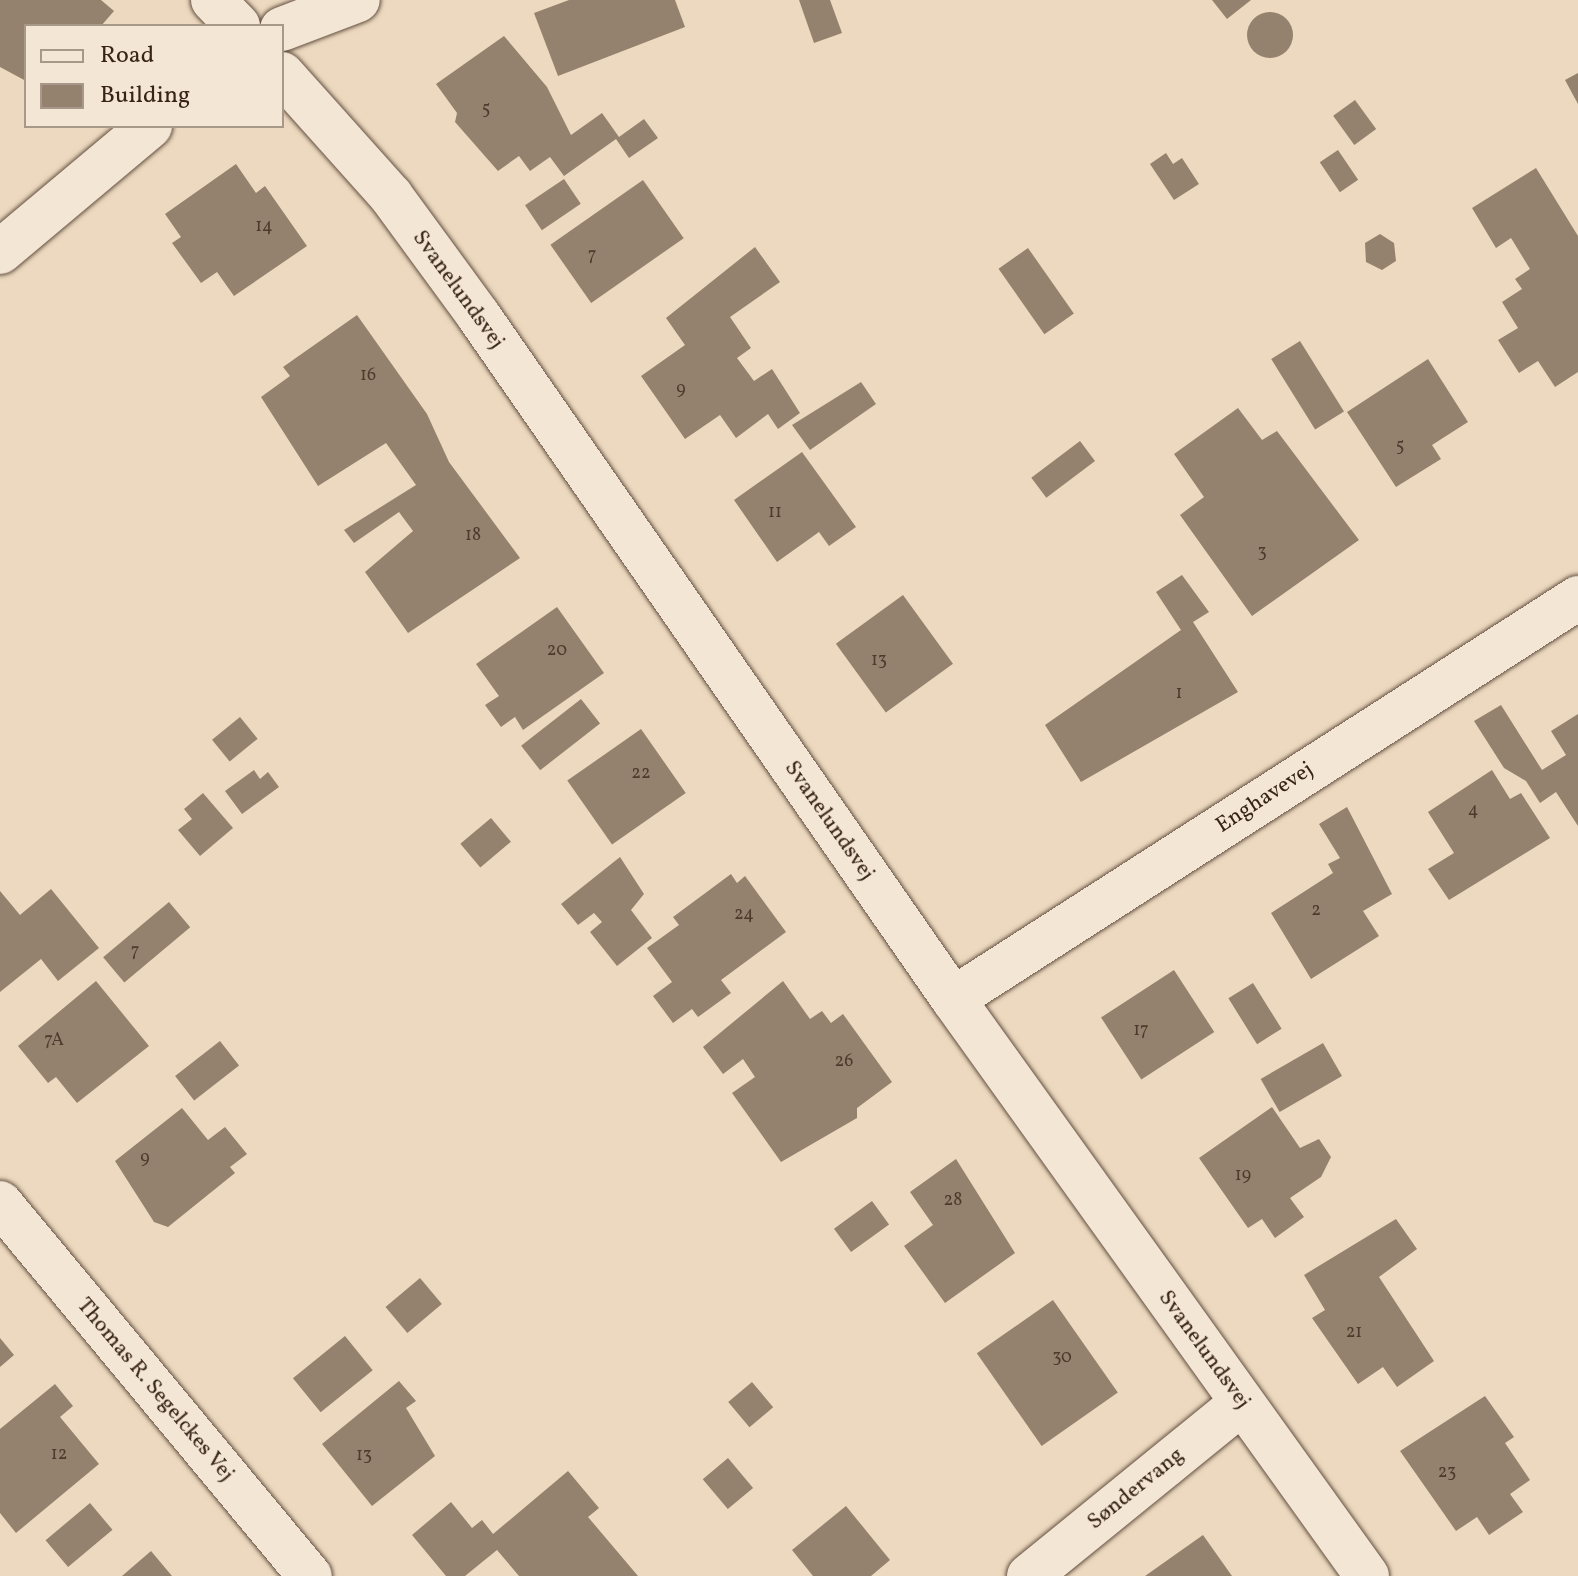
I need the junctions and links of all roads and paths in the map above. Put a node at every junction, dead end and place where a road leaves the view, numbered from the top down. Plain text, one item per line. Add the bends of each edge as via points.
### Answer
1 (213, 0) edge
2 (358, 0) edge
3 (236, 24) edge
4 (284, 28) edge
5 (284, 76) edge
6 (148, 128) edge
7 (0, 252) edge
8 (1578, 598) edge
9 (953, 999) junction
10 (0, 1203) edge
11 (1242, 1403) junction
12 (310, 1576) edge
13 (1029, 1576) edge
14 (1367, 1576) edge

1 - 3 street
2 - 4 street
5 - 9 street, Svanelundsvej via 399,207
6 - 7 street
8 - 9 street, Enghavevej
9 - 11 street, Svanelundsvej
10 - 12 street, Thomas R. Segelckes Vej
11 - 13 street, Søndervang
11 - 14 street, Svanelundsvej

